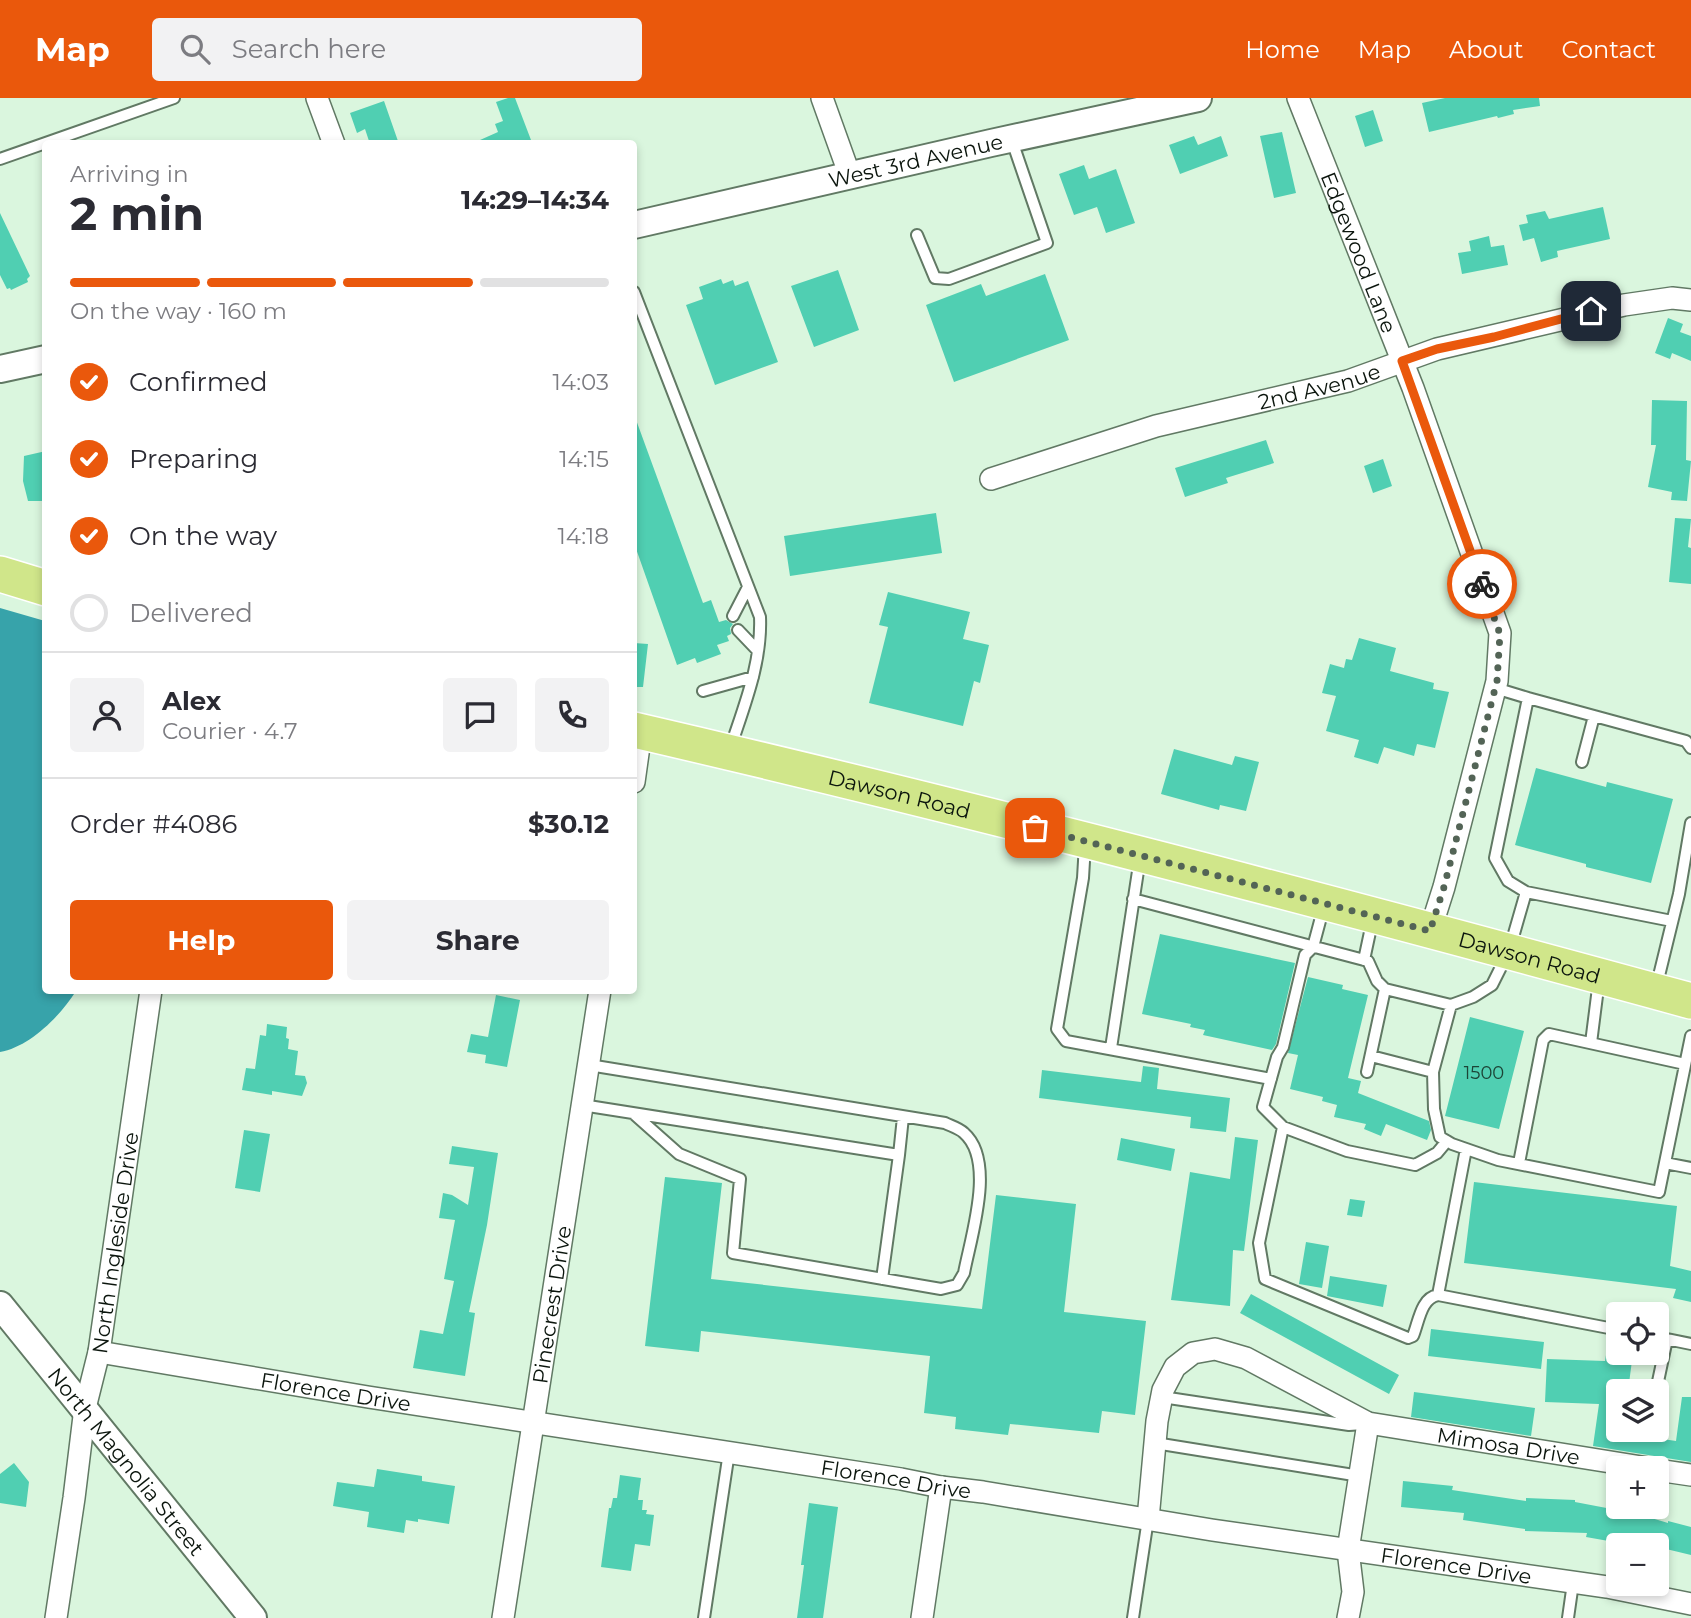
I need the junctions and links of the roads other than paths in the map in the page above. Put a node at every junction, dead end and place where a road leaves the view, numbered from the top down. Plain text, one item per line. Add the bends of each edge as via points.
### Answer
1 (174, 98) edge
2 (317, 98) edge
3 (822, 98) edge
4 (1198, 98) edge
5 (1298, 98) edge
6 (1011, 138) junction
7 (54, 140) edge
8 (333, 140) edge
9 (42, 144) edge
10 (0, 159) edge
11 (850, 176) junction
12 (637, 224) edge
13 (918, 235) dead end
14 (637, 300) edge
15 (1691, 300) edge
16 (42, 360) edge
17 (1402, 361) junction
18 (0, 369) edge
19 (991, 479) dead end
20 (0, 574) edge
21 (42, 587) edge
22 (748, 587) junction
23 (733, 616) dead end
24 (738, 630) dead end
25 (758, 651) junction
26 (753, 677) junction
27 (1495, 688) junction
28 (703, 691) dead end
29 (1528, 698) junction
30 (1594, 716) junction
31 (637, 731) edge
32 (1691, 748) edge
33 (729, 752) junction
34 (1583, 762) dead end
35 (1691, 823) edge
36 (1085, 841) junction
37 (1141, 856) junction
38 (1526, 892) junction
39 (1133, 900) junction
40 (1325, 903) junction
41 (1373, 916) junction
42 (1672, 920) junction
43 (1430, 931) junction
44 (1312, 947) junction
45 (1509, 951) junction
46 (1364, 960) junction
47 (1600, 976) junction
48 (1385, 989) junction
49 (1656, 992) junction
50 (150, 994) edge
51 (599, 994) edge
52 (1691, 1001) edge
53 (1451, 1005) junction
54 (1691, 1036) edge
55 (1591, 1044) junction
56 (1111, 1048) junction
57 (1371, 1056) junction
58 (589, 1065) junction
59 (1685, 1065) junction
60 (1367, 1072) dead end
61 (1433, 1072) junction
62 (1271, 1079) junction
63 (1687, 1080) edge
64 (582, 1105) junction
65 (634, 1114) junction
66 (903, 1117) junction
67 (1283, 1127) junction
68 (1447, 1141) junction
69 (1466, 1149) junction
70 (900, 1155) junction
71 (1519, 1163) junction
72 (1665, 1163) junction
73 (1691, 1168) edge
74 (882, 1279) junction
75 (1438, 1295) junction
76 (0, 1304) edge
77 (1606, 1327) edge
78 (1669, 1339) edge
79 (1691, 1344) edge
80 (99, 1352) junction
81 (1162, 1397) junction
82 (85, 1408) junction
83 (534, 1422) junction
84 (1368, 1423) junction
85 (1154, 1443) junction
86 (729, 1452) junction
87 (1606, 1461) edge
88 (1669, 1472) edge
89 (1691, 1475) edge
90 (1360, 1476) junction
91 (941, 1487) junction
92 (1148, 1519) junction
93 (1348, 1550) junction
94 (1573, 1583) junction
95 (1691, 1604) edge
96 (56, 1618) edge
97 (253, 1618) edge
98 (503, 1618) edge
99 (704, 1618) edge
100 (922, 1618) edge
101 (1133, 1618) edge
102 (1348, 1618) edge
103 (1568, 1618) edge

1 - 7 lane
2 - 8 street
3 - 11 street
4 - 6 street, West 3rd Avenue
5 - 17 street, Edgewood Lane
6 - 11 street, West 3rd Avenue
6 - 13 lane via 1047,243 949,279 935,278
9 - 10 lane
11 - 12 street, West 3rd Avenue
14 - 22 lane
15 - 17 street, 2nd Avenue via 1672,298 1591,311
16 - 18 street
17 - 19 street, 2nd Avenue via 1348,382 1156,426
17 - 27 street, Edgewood Lane via 1500,634
20 - 21 main road
22 - 23 lane
22 - 25 lane via 760,617
24 - 25 lane
25 - 26 lane
26 - 28 lane
26 - 33 lane
27 - 29 lane
27 - 43 street, Edgewood Lane
29 - 30 lane
29 - 38 lane via 1495,858 1508,881
30 - 32 lane via 1686,741
30 - 34 lane
31 - 33 main road, Dawson Road
33 - 36 main road, Dawson Road
35 - 42 lane
36 - 37 main road, Dawson Road
36 - 56 lane via 1057,1029 1066,1041
37 - 39 lane
37 - 40 main road, Dawson Road
38 - 42 lane
38 - 45 lane
39 - 44 lane
39 - 56 lane
40 - 41 main road, Dawson Road
40 - 44 lane
41 - 43 main road, Dawson Road
41 - 46 lane
42 - 49 lane
43 - 45 main road, Dawson Road
44 - 46 lane
44 - 62 lane via 1305,955
45 - 47 main road, Dawson Road
45 - 53 lane via 1492,985
46 - 48 lane
47 - 49 main road, Dawson Road
47 - 55 lane
48 - 53 lane
48 - 57 lane
49 - 52 main road, Dawson Road
50 - 80 street, North Ingleside Drive
51 - 58 street, Pinecrest Drive
53 - 61 lane
54 - 59 lane
55 - 59 lane
55 - 71 lane via 1549,1034 1543,1040
56 - 62 lane
57 - 60 lane
57 - 61 lane
58 - 64 street, Pinecrest Drive
58 - 66 lane
59 - 63 lane
61 - 68 lane via 1434,1109 1440,1137
62 - 67 lane via 1263,1107
63 - 72 lane
64 - 65 lane
64 - 83 street, Pinecrest Drive
65 - 70 lane
65 - 74 lane via 679,1154 740,1179 733,1253
66 - 70 lane
66 - 74 lane via 945,1123 964,1132 978,1152 982,1177 964,1273 957,1285 941,1289
67 - 68 lane via 1347,1152 1415,1165 1437,1153
67 - 75 lane via 1259,1243 1265,1279 1408,1338 1413,1336 1426,1300
68 - 69 lane
69 - 71 lane
69 - 75 lane
70 - 74 lane
71 - 72 lane via 1659,1192
72 - 73 lane
75 - 77 lane
76 - 82 street, North Magnolia Street
78 - 79 lane
80 - 82 street, North Ingleside Drive
80 - 83 street, Florence Drive
81 - 84 lane via 1349,1425
81 - 84 street, Mimosa Drive via 1175,1367 1193,1353 1215,1349 1246,1358
81 - 85 street, Mimosa Drive
82 - 96 street, North Ingleside Drive
82 - 97 street, North Magnolia Street
83 - 86 street, Florence Drive
83 - 98 street, Pinecrest Drive
84 - 87 street, Mimosa Drive
84 - 90 street
85 - 90 lane
85 - 92 street, Mimosa Drive
86 - 91 street, Florence Drive
86 - 99 lane
88 - 89 street
90 - 93 street
91 - 92 street, Florence Drive
91 - 100 street
92 - 93 street, Florence Drive
92 - 101 lane
93 - 94 street, Florence Drive
93 - 102 street via 1353,1592
94 - 95 street, Florence Drive
94 - 103 lane

